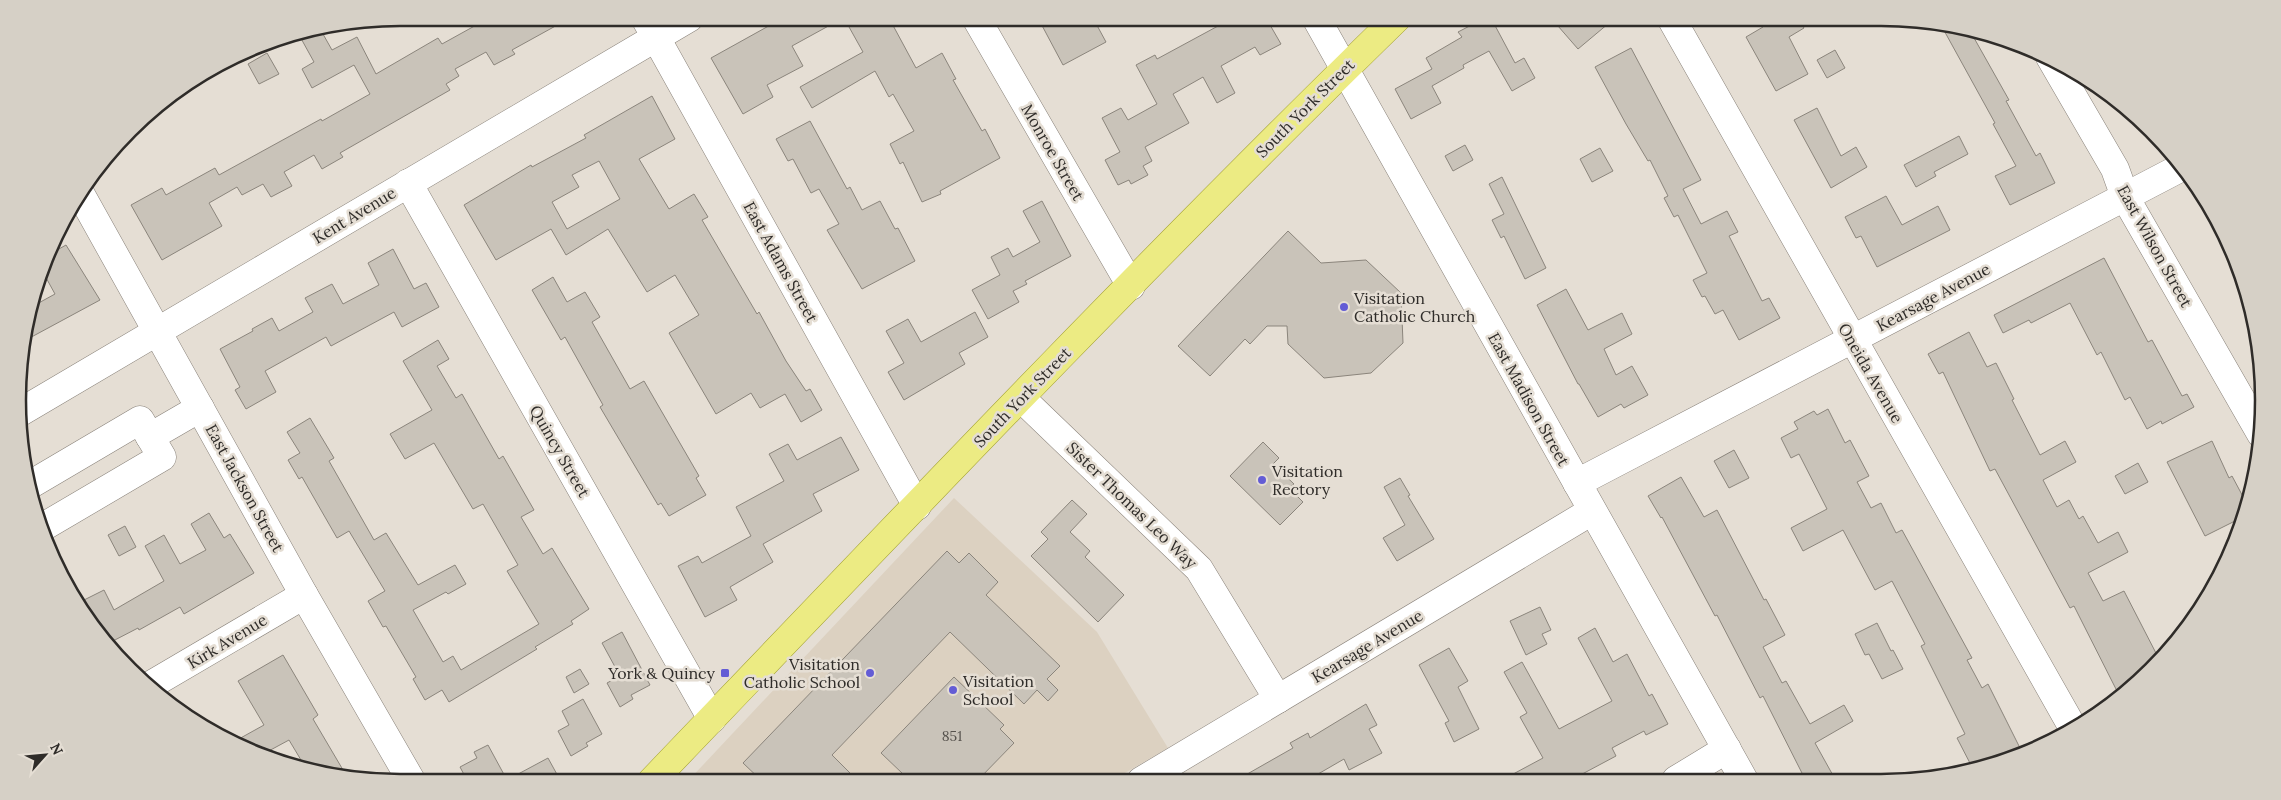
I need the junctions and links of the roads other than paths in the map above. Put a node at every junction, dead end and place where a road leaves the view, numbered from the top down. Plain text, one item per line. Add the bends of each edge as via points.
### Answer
1 (981, 26) edge
2 (1321, 26) edge
3 (1389, 26) edge
4 (1675, 26) edge
5 (651, 27) edge
6 (1345, 69) junction
7 (2058, 71) edge
8 (2176, 170) edge
9 (408, 183) junction
10 (2126, 197) junction
11 (84, 200) edge
12 (1131, 286) junction
13 (157, 331) junction
14 (1852, 340) junction
15 (1021, 398) junction
16 (200, 408) junction
17 (26, 409) edge
18 (2254, 422) edge
19 (150, 437) junction
20 (35, 482) edge
21 (1577, 483) junction
22 (917, 506) junction
23 (1592, 511) junction
24 (48, 524) edge
25 (304, 595) junction
26 (155, 682) edge
27 (1278, 699) junction
28 (712, 718) junction
29 (2070, 723) edge
30 (1727, 749) junction
31 (407, 774) edge
32 (659, 774) edge
33 (1153, 774) edge
34 (1686, 774) edge
35 (1741, 774) edge

1 - 12 street, Monroe Street
2 - 6 street, East Madison Street
3 - 6 main road, South York Street
4 - 14 street, Oneida Avenue
5 - 9 street, Kent Avenue
5 - 22 street, East Adams Street
6 - 12 main road, South York Street
6 - 21 street, East Madison Street
7 - 10 street, East Wilson Street via 2115,169
8 - 10 street, Kearsage Avenue
9 - 13 street, Kent Avenue
9 - 28 street, Quincy Street
10 - 14 street, Kearsage Avenue
10 - 18 street, East Wilson Street
11 - 13 street, East Jackson Street
12 - 15 main road, South York Street
13 - 16 street, East Jackson Street
13 - 17 street, Kent Avenue
14 - 21 street, Kearsage Avenue
14 - 29 street, Oneida Avenue
15 - 22 main road, South York Street
15 - 27 street, Sister Thomas Leo Way via 1199,569
16 - 19 street
16 - 25 street, East Jackson Street
19 - 20 street via 140,420
19 - 24 street via 162,458
21 - 23 street, East Madison Street
22 - 28 main road, South York Street
23 - 27 street, Kearsage Avenue
23 - 30 street, East Madison Street
25 - 26 street, Kirk Avenue
25 - 31 street, East Jackson Street
27 - 33 street, Kearsage Avenue
28 - 32 main road, South York Street
30 - 34 street
30 - 35 street, East Madison Street

